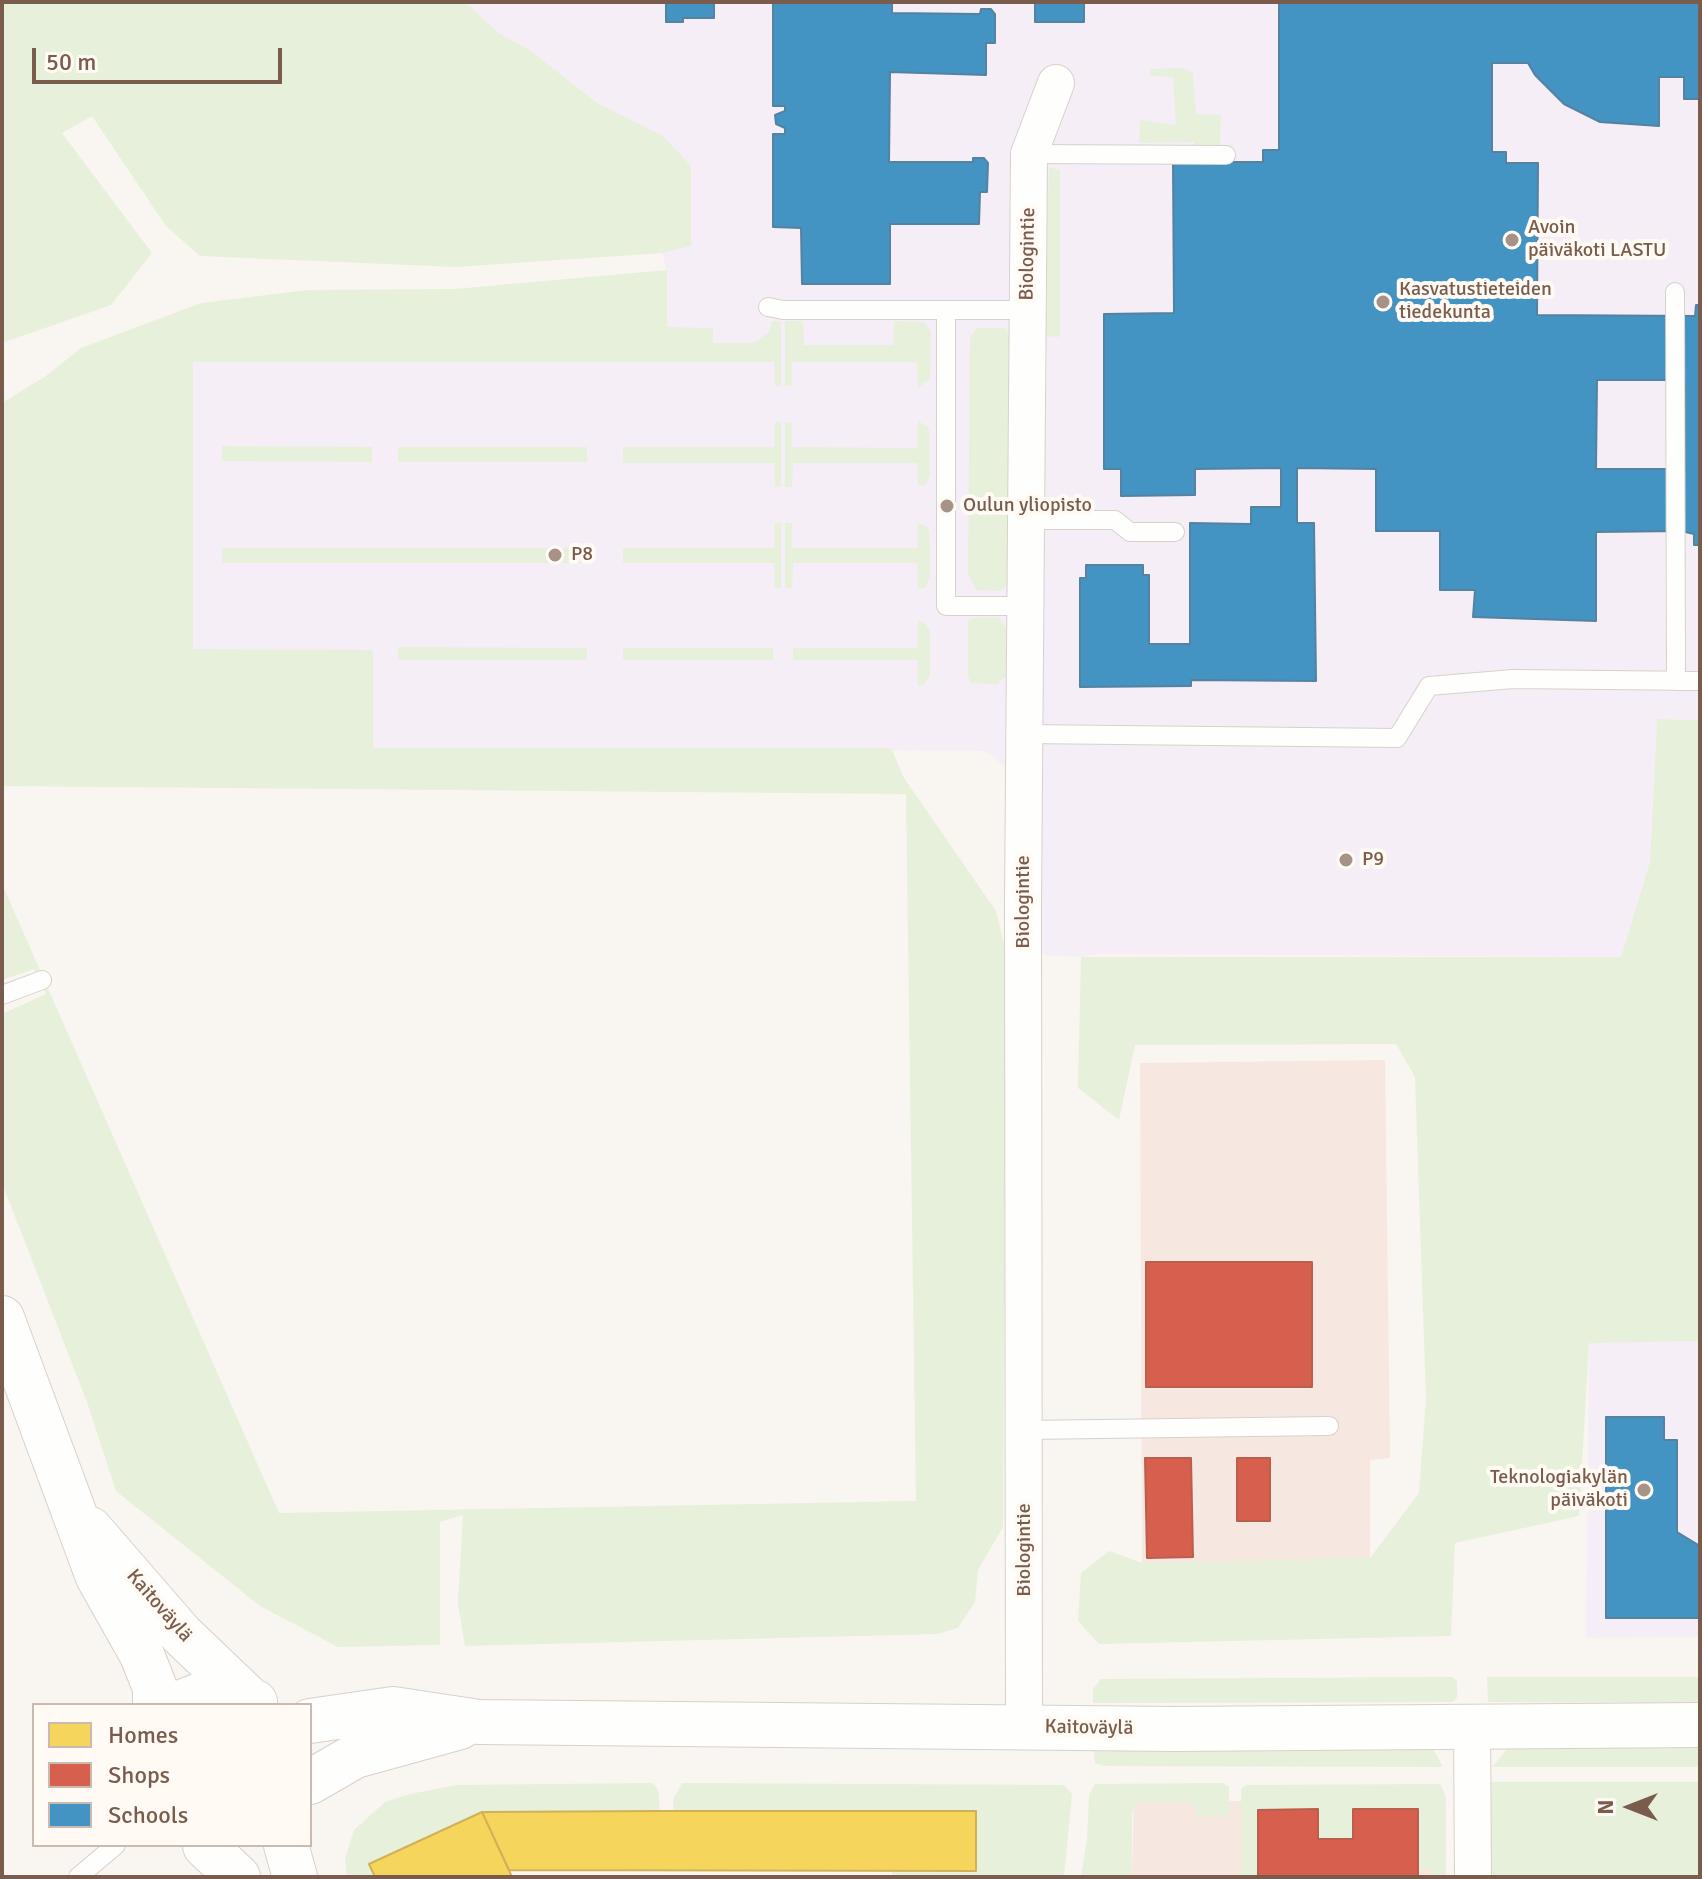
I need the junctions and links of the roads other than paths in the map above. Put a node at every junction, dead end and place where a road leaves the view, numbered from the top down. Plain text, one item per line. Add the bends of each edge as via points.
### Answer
1 (1056, 83) dead end
2 (1029, 154) junction
3 (1226, 155) dead end
4 (1675, 292) dead end
5 (768, 307) dead end
6 (1028, 310) junction
7 (946, 311) junction
8 (1025, 520) junction
9 (1175, 532) dead end
10 (1025, 606) junction
11 (1676, 681) junction
12 (1700, 681) edge
13 (1025, 734) junction
14 (42, 980) dead end
15 (2, 995) edge
16 (2, 1318) edge
17 (1329, 1426) dead end
18 (1024, 1430) junction
19 (75, 1513) junction
20 (254, 1701) edge
21 (155, 1703) edge
22 (179, 1703) edge
23 (312, 1721) edge
24 (479, 1722) junction
25 (1472, 1725) junction
26 (1700, 1725) edge
27 (1024, 1726) junction
28 (312, 1781) edge
29 (114, 1847) edge
30 (204, 1847) edge
31 (287, 1847) edge
32 (78, 1877) edge
33 (238, 1877) edge
34 (295, 1877) edge
35 (1473, 1877) edge

1 - 2 street, Biologintie
2 - 3 lane
2 - 6 street, Biologintie
4 - 11 lane
5 - 7 lane
6 - 7 lane
6 - 8 street, Biologintie
7 - 10 lane via 946,606
8 - 9 lane via 1115,520 1130,532
8 - 10 street, Biologintie
10 - 13 street, Biologintie
11 - 12 lane
11 - 13 lane via 1513,679 1429,686 1397,738
13 - 18 street, Biologintie
14 - 15 lane
16 - 19 street, Kaitoväylä
17 - 18 lane
18 - 27 street, Biologintie
19 - 20 street, Kaitoväylä via 182,1635
19 - 21 street, Kaitoväylä via 98,1577 142,1655
20 - 22 street via 208,1692
23 - 24 street, Kaitoväylä via 393,1709
24 - 27 street, Kaitoväylä
24 - 28 street, Kaitoväylä via 355,1756
25 - 26 street, Kaitoväylä
25 - 27 street, Kaitoväylä
25 - 35 street
29 - 32 lane
30 - 33 street
31 - 34 street

